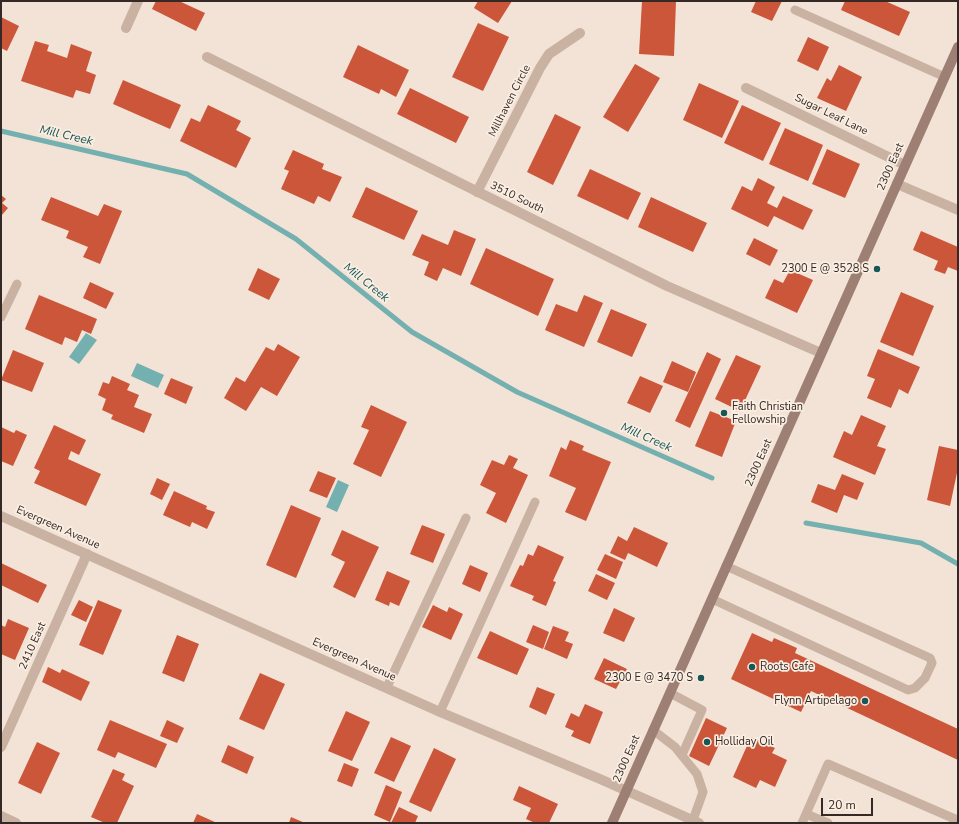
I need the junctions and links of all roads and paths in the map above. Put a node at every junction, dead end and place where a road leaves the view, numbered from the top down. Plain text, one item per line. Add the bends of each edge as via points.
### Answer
1 (138, 1) edge
2 (795, 10) dead end
3 (126, 28) dead end
4 (580, 33) dead end
5 (958, 47) edge
6 (206, 57) dead end
7 (945, 77) junction
8 (746, 88) dead end
9 (905, 165) junction
10 (897, 184) junction
11 (477, 192) junction
12 (958, 210) edge
13 (17, 284) dead end
14 (1, 318) edge
15 (821, 353) junction
16 (535, 502) dead end
17 (1, 516) edge
18 (466, 518) dead end
19 (87, 554) junction
20 (726, 566) junction
21 (712, 599) junction
22 (387, 687) junction
23 (670, 693) junction
24 (440, 712) junction
25 (653, 730) junction
26 (1, 747) edge
27 (682, 755) junction
28 (626, 791) junction
29 (806, 814) junction
30 (1, 816) edge
31 (696, 822) edge
32 (16, 823) edge
33 (612, 823) edge
34 (802, 823) edge
35 (828, 823) edge
36 (953, 823) edge

1 - 3 street
2 - 7 lane
4 - 11 street, Millhaven Circle via 549,54
5 - 7 main road, 2300 East
6 - 11 street, 3510 South
7 - 9 main road, 2300 East
8 - 9 street, Sugar Leaf Lane
9 - 10 main road, 2300 East
10 - 12 street
10 - 15 main road, 2300 East
11 - 15 street, 3510 South via 667,286
13 - 14 lane
15 - 20 main road, 2300 East
16 - 24 lane
17 - 19 street, Evergreen Avenue
18 - 22 lane
19 - 22 street, Evergreen Avenue
19 - 26 street, 2410 East
20 - 21 main road, 2300 East
20 - 21 lane via 930,658 932,663 925,678 915,688 908,690
21 - 23 main road, 2300 East
22 - 24 street, Evergreen Avenue
23 - 25 main road, 2300 East
23 - 27 lane via 702,710
24 - 28 street, Evergreen Avenue
25 - 27 lane
25 - 28 main road, 2300 East
27 - 31 lane via 697,774 703,792
28 - 31 street, Evergreen Avenue
28 - 33 main road, 2300 East
29 - 34 lane
29 - 35 lane
29 - 36 lane via 828,764 955,820
30 - 32 street

